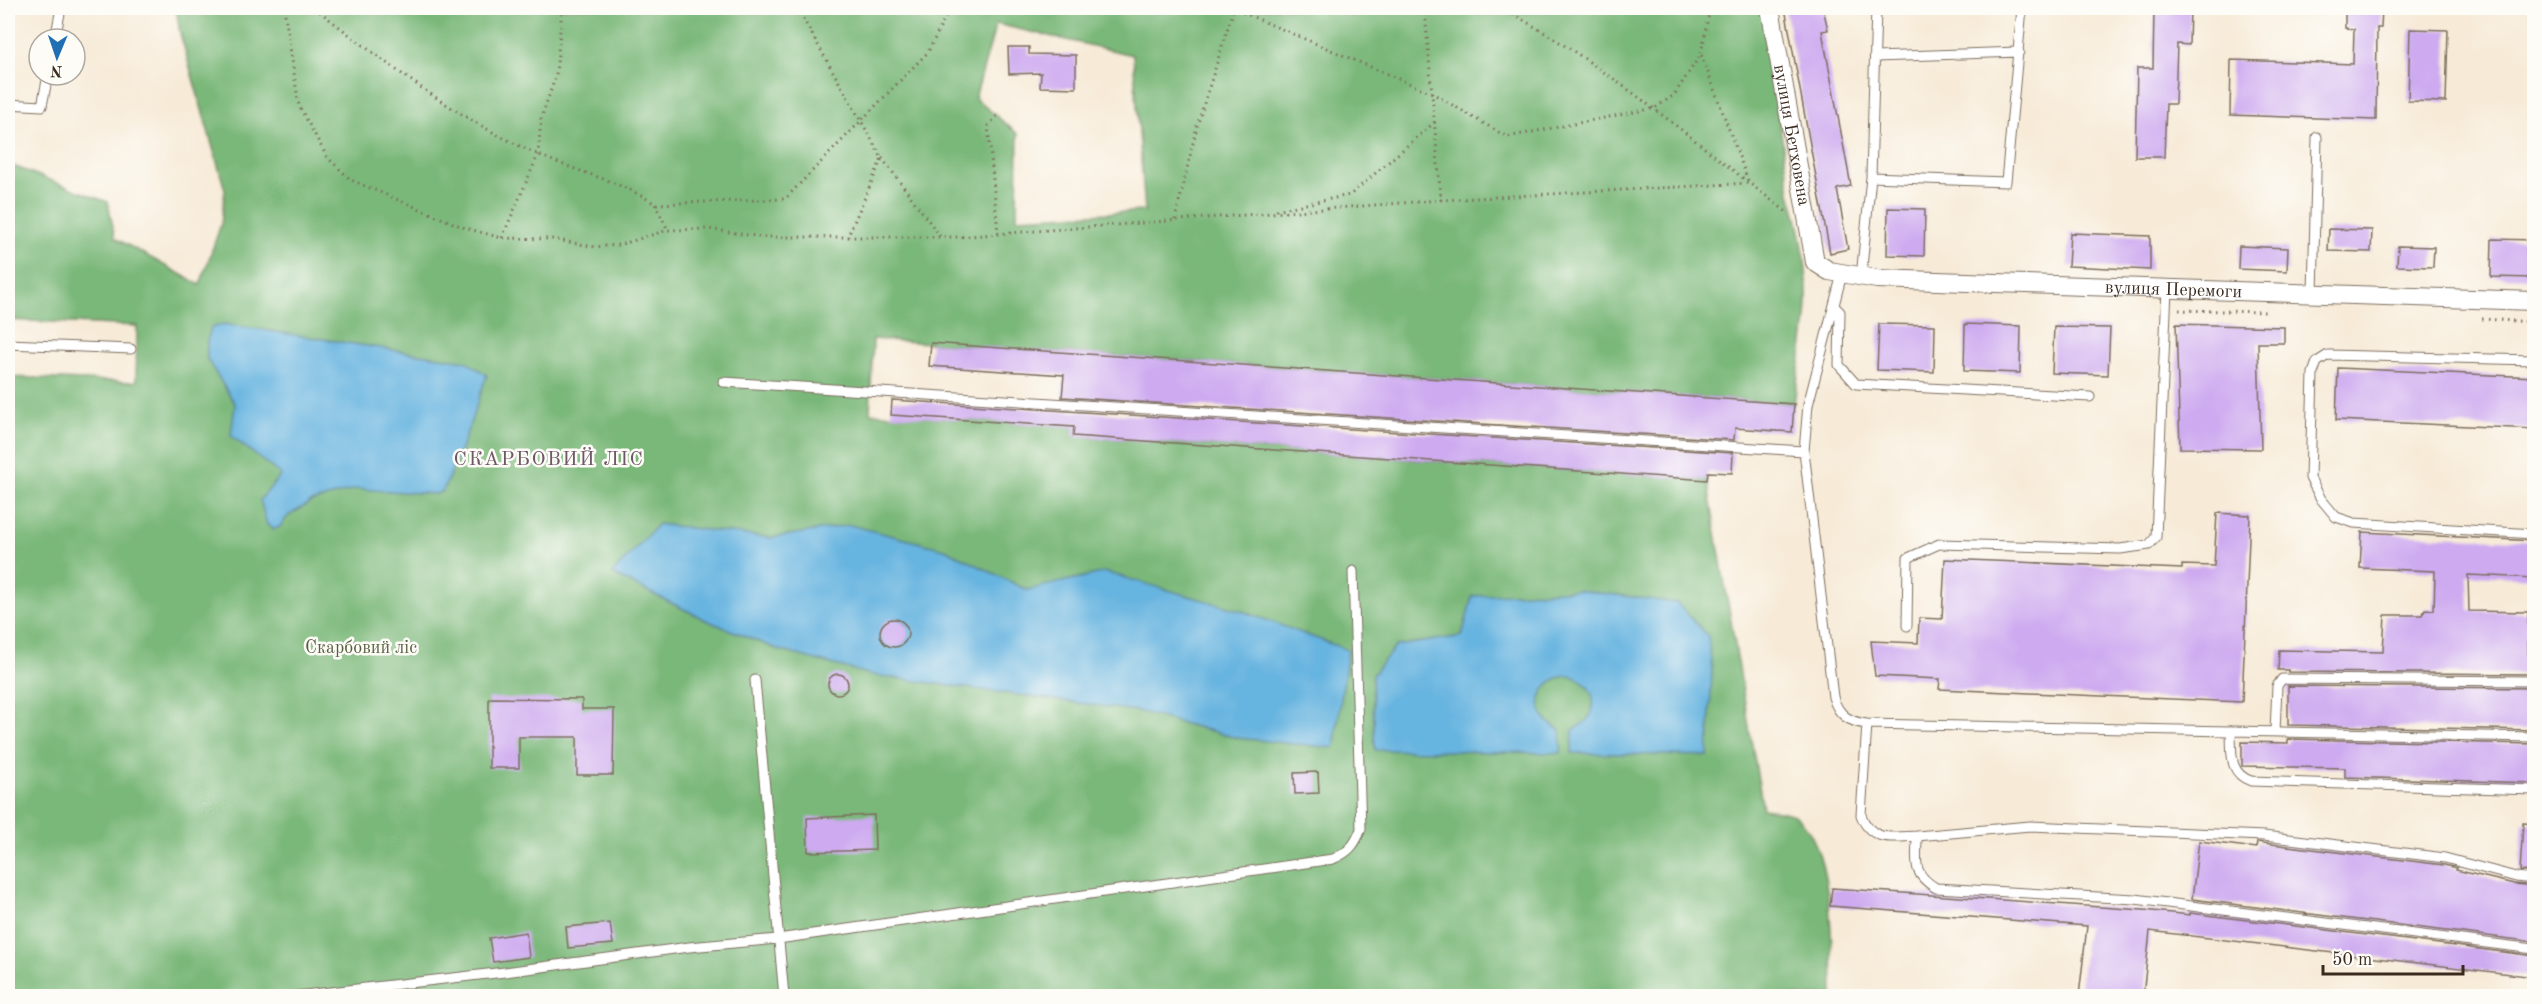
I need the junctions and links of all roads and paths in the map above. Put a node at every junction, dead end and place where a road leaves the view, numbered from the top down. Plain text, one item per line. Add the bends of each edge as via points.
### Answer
1 (61, 8) edge
2 (284, 8) edge
3 (315, 8) edge
4 (562, 8) edge
5 (797, 8) edge
6 (950, 8) edge
7 (1233, 8) edge
8 (1426, 8) edge
9 (1502, 8) edge
10 (1710, 8) edge
11 (1770, 8) edge
12 (1876, 8) edge
13 (2022, 8) edge
14 (57, 27) edge
15 (2019, 52) junction
16 (1701, 54) junction
17 (1875, 57) junction
18 (46, 87) edge
19 (1432, 93) junction
20 (8, 104) edge
21 (1655, 108) junction
22 (997, 116) dead end
23 (860, 122) junction
24 (1435, 122) junction
25 (2317, 137) dead end
26 (538, 155) junction
27 (882, 158) junction
28 (1871, 177) junction
29 (1749, 183) junction
30 (1441, 200) junction
31 (655, 204) junction
32 (1262, 213) junction
33 (1791, 214) dead end
34 (1175, 220) junction
35 (668, 230) junction
36 (999, 233) junction
37 (848, 236) junction
38 (940, 237) junction
39 (502, 238) junction
40 (1815, 262) joint
41 (1842, 274) junction
42 (1861, 277) junction
43 (2167, 289) junction
44 (2313, 293) junction
45 (2535, 301) edge
46 (1834, 306) junction
47 (8, 344) edge
48 (131, 349) dead end
49 (2535, 360) edge
50 (723, 382) dead end
51 (2090, 397) dead end
52 (1804, 451) junction
53 (2535, 534) edge
54 (1353, 571) dead end
55 (1907, 626) dead end
56 (755, 680) dead end
57 (2535, 681) edge
58 (1867, 724) junction
59 (2231, 731) junction
60 (2275, 732) junction
61 (2535, 737) edge
62 (2535, 790) edge
63 (1917, 836) junction
64 (2535, 879) edge
65 (778, 939) junction
66 (2535, 949) edge
67 (296, 996) edge
68 (784, 996) edge

1 - 14 lane
2 - 39 path via 299,106 327,157 351,180 465,228
3 - 26 path via 484,128
4 - 26 path via 556,75 541,119
5 - 23 path
6 - 23 path via 928,52
7 - 19 path
7 - 34 path via 1197,126
8 - 19 path
9 - 21 path via 1533,24
10 - 16 path
11 - 40 street, вулиця Бетховена
12 - 17 lane
13 - 15 lane
15 - 17 lane
15 - 28 lane via 2006,182
16 - 21 path via 1674,95
16 - 29 path
17 - 28 lane
18 - 20 lane via 42,106
19 - 21 path via 1506,137
19 - 24 path
21 - 29 path
22 - 36 path via 988,126
23 - 27 path
23 - 31 path via 785,200
24 - 30 path
24 - 32 path via 1350,195
25 - 44 lane
26 - 31 path via 638,192
26 - 39 path
27 - 37 path
27 - 38 path
28 - 42 lane
29 - 30 path
29 - 33 path
30 - 32 path
31 - 35 path
32 - 34 path
34 - 36 path
35 - 37 path via 709,229 761,237
35 - 39 path via 620,245 595,247 553,239
36 - 38 path
37 - 38 path
40 - 41 street, вулиця Перемоги
41 - 42 street, вулиця Перемоги
41 - 46 lane
42 - 43 street, вулиця Перемоги
43 - 44 street, вулиця Перемоги
43 - 55 lane via 2156,537 2149,545 2120,549 1938,544 1908,558
44 - 45 street, вулиця Перемоги
46 - 51 lane via 1840,312 1839,365 1856,384
46 - 52 lane via 1808,405
47 - 48 lane
49 - 53 lane via 2328,355 2317,362 2313,373 2310,478 2336,516 2354,523
50 - 52 lane
52 - 58 lane via 1833,697 1836,709 1844,717
54 - 65 lane via 1361,829 1347,853 1333,859
56 - 65 lane
57 - 60 lane via 2282,679 2277,686
58 - 59 lane
58 - 63 lane via 1861,815 1865,825 1872,833 1886,837
59 - 60 lane
59 - 62 lane via 2233,766 2251,782
60 - 61 lane
63 - 64 lane via 2030,826 2264,836 2445,858
63 - 66 lane via 1917,866 1922,880 1936,888 2135,899
65 - 67 lane
65 - 68 lane

